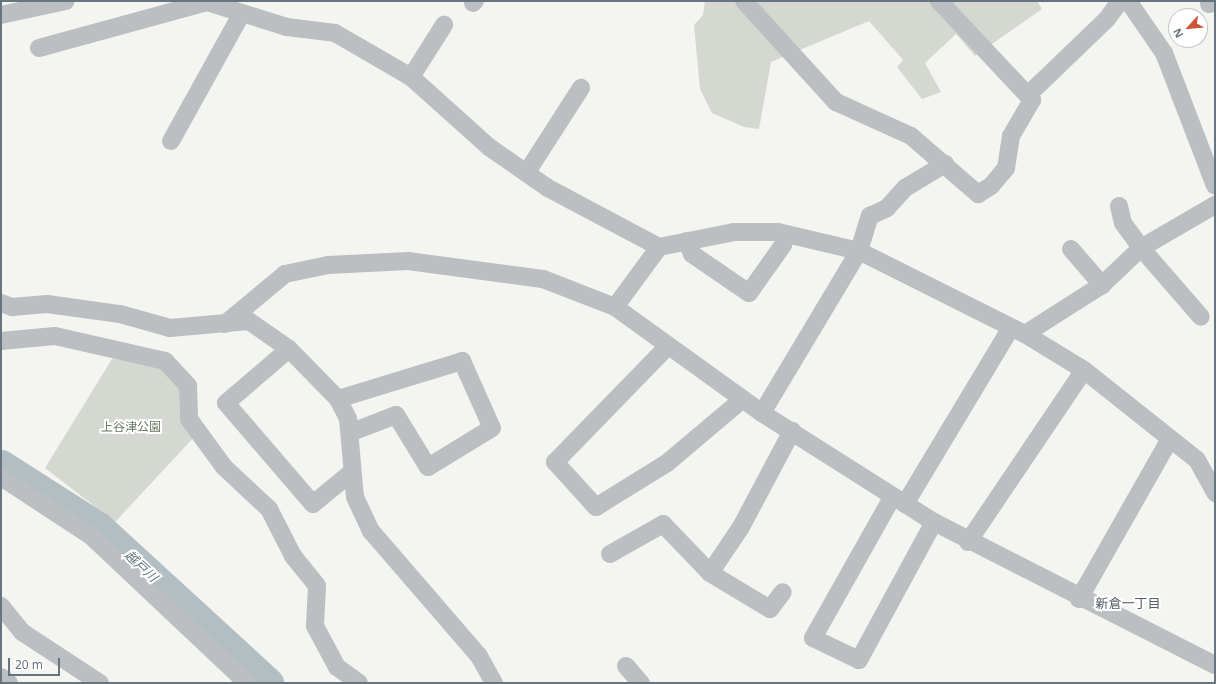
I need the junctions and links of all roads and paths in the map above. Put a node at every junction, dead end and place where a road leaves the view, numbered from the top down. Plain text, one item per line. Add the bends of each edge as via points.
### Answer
1 (66, 1) edge
2 (744, 1) edge
3 (939, 1) edge
4 (1120, 1) edge
5 (1128, 1) edge
6 (242, 13) junction
7 (1, 15) edge
8 (444, 25) dead end
9 (39, 48) dead end
10 (411, 78) junction
11 (581, 88) dead end
12 (1029, 94) junction
13 (171, 141) dead end
14 (945, 164) junction
15 (527, 172) junction
16 (1215, 186) edge
17 (1215, 205) edge
18 (1119, 206) dead end
19 (786, 234) junction
20 (687, 241) junction
21 (659, 247) junction
22 (1141, 248) junction
23 (1071, 249) dead end
24 (859, 251) junction
25 (1102, 285) junction
26 (1, 303) edge
27 (615, 307) junction
28 (1201, 317) dead end
29 (225, 324) junction
30 (1017, 332) junction
31 (1, 340) edge
32 (668, 346) junction
33 (289, 349) junction
34 (1084, 370) junction
35 (338, 399) junction
36 (743, 399) junction
37 (762, 413) junction
38 (792, 431) junction
39 (352, 432) junction
40 (1170, 439) junction
41 (1209, 466) edge
42 (352, 472) junction
43 (1, 477) edge
44 (1215, 493) edge
45 (899, 500) junction
46 (934, 522) junction
47 (968, 542) junction
48 (610, 554) dead end
49 (710, 573) junction
50 (783, 592) dead end
51 (1079, 599) junction
52 (1, 606) edge
53 (626, 666) dead end
54 (1215, 666) edge
55 (1, 677) edge
56 (9, 683) edge
57 (100, 683) edge
58 (247, 683) edge
59 (359, 683) edge
60 (494, 683) edge
61 (641, 683) edge

1 - 7 street
2 - 14 street via 836,102 911,136
3 - 12 street via 966,33
4 - 12 street via 1107,19
5 - 16 street via 1164,53
6 - 9 street via 207,2
6 - 10 street via 287,27 335,33
6 - 13 street
8 - 10 street
10 - 15 street via 489,147
11 - 15 street
12 - 14 street via 1032,100 1011,136 1006,168 991,186 978,194
14 - 24 street via 905,188 886,208 870,216
15 - 21 street
17 - 22 street
18 - 22 street via 1123,223
19 - 20 street via 734,232
19 - 20 street via 783,245 749,293 692,254
19 - 24 street
20 - 21 street
21 - 27 street
22 - 25 street
22 - 28 street
23 - 25 street
24 - 30 street
24 - 37 street
25 - 30 street
26 - 29 street via 12,307 47,304 120,314 170,328
27 - 29 street via 543,279 408,261 328,265 285,274
27 - 32 street
29 - 33 street via 249,321
30 - 34 street
30 - 45 street
31 - 59 street via 55,336 165,361 188,386 189,418 224,468 269,509 293,556 317,586 315,626 337,667
32 - 36 street
32 - 36 street via 555,462 596,507 667,463
33 - 35 street
33 - 42 street via 226,403 313,504
34 - 40 street
34 - 47 street
35 - 39 street
35 - 39 street via 462,361 492,428 428,467 396,415
36 - 37 street
37 - 38 street
38 - 45 street
38 - 49 street via 741,527
39 - 42 street
40 - 41 street
40 - 51 street
41 - 44 street
42 - 60 street via 355,497 370,531 479,656
43 - 58 street via 91,536
45 - 46 street
45 - 46 street via 813,638 859,660
46 - 47 street
47 - 51 street
48 - 49 street via 663,524
49 - 50 street via 770,609
51 - 54 street
52 - 57 street via 22,632
53 - 61 street
55 - 56 street

